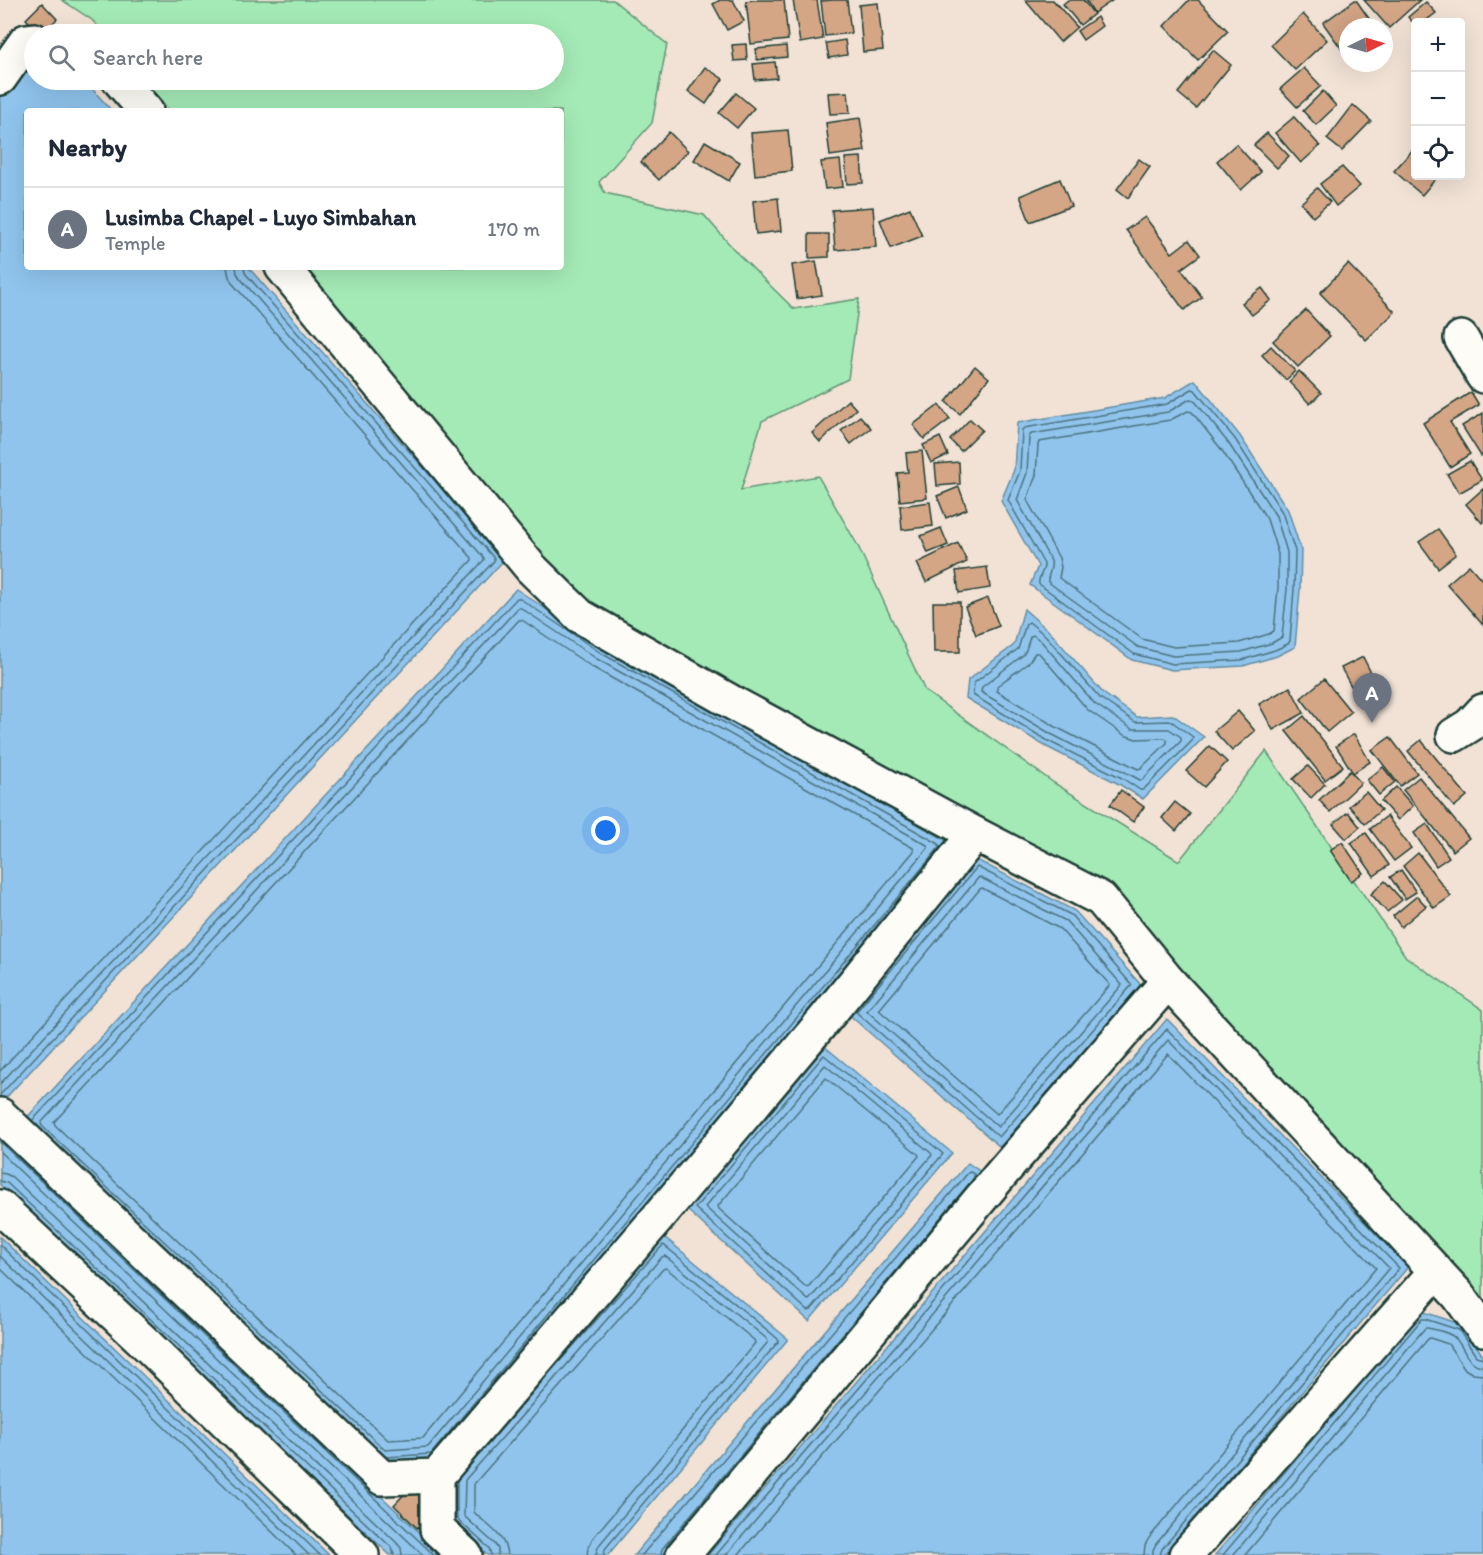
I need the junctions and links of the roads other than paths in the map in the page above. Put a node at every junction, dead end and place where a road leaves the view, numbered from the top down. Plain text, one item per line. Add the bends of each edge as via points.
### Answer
1 (24, 43) edge
2 (0, 78) edge
3 (128, 90) edge
4 (143, 108) edge
5 (284, 270) edge
6 (1461, 338) dead end
7 (1483, 376) edge
8 (1483, 711) edge
9 (1454, 735) dead end
10 (975, 834) junction
11 (1168, 981) junction
12 (0, 1115) edge
13 (0, 1207) edge
14 (1436, 1271) junction
15 (1483, 1329) edge
16 (437, 1476) junction
17 (362, 1555) edge
18 (465, 1555) edge
19 (683, 1555) edge
20 (1186, 1555) edge

1 - 2 street
3 - 4 street
5 - 10 street via 531,568 580,616
6 - 7 street
8 - 9 street
10 - 11 street via 1101,899
10 - 16 street via 817,1028
11 - 14 street
11 - 19 street
12 - 16 street via 382,1478
13 - 17 street
14 - 15 street
14 - 20 street
16 - 18 street via 437,1530

